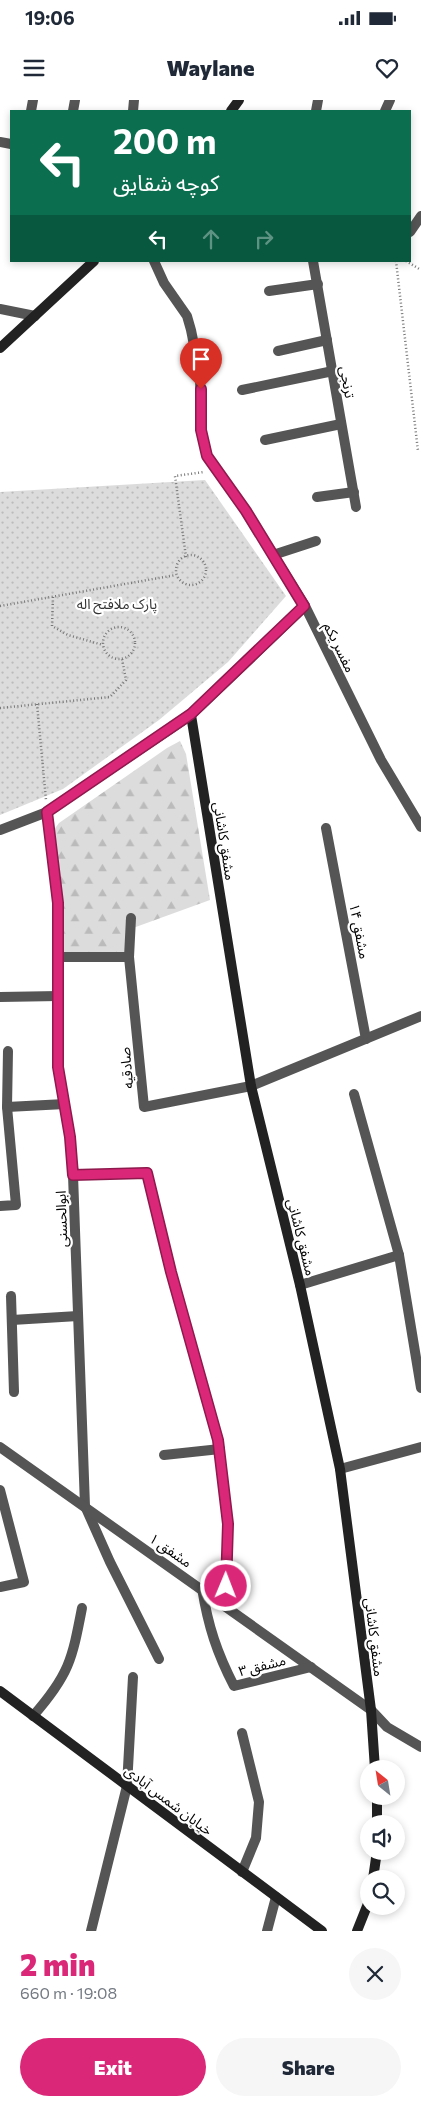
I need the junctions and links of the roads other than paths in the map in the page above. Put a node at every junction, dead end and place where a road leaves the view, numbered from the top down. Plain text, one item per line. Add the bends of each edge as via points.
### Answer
1 (239, 100) edge
2 (231, 110) edge
3 (421, 216) edge
4 (411, 231) edge
5 (93, 262) edge
6 (154, 262) edge
7 (313, 262) edge
8 (318, 284) junction
9 (269, 291) dead end
10 (0, 309) edge
11 (36, 316) junction
12 (327, 340) junction
13 (0, 348) edge
14 (278, 351) dead end
15 (333, 371) junction
16 (242, 390) dead end
17 (342, 424) junction
18 (265, 440) dead end
19 (354, 492) junction
20 (317, 497) dead end
21 (356, 507) dead end
22 (316, 541) dead end
23 (273, 555) junction
24 (304, 606) junction
25 (191, 714) junction
26 (47, 812) junction
27 (421, 827) edge
28 (326, 828) dead end
29 (0, 830) edge
30 (131, 918) dead end
31 (59, 957) junction
32 (129, 957) junction
33 (59, 996) junction
34 (0, 997) edge
35 (421, 1016) edge
36 (366, 1039) junction
37 (8, 1051) dead end
38 (251, 1086) junction
39 (354, 1094) dead end
40 (65, 1104) junction
41 (8, 1107) junction
42 (73, 1175) junction
43 (0, 1206) edge
44 (399, 1255) junction
45 (300, 1285) junction
46 (11, 1296) dead end
47 (78, 1316) junction
48 (12, 1320) junction
49 (421, 1388) edge
50 (14, 1392) dead end
51 (0, 1447) edge
52 (421, 1447) edge
53 (220, 1449) junction
54 (164, 1455) dead end
55 (340, 1469) junction
56 (0, 1490) edge
57 (85, 1506) junction
58 (0, 1587) edge
59 (202, 1588) junction
60 (226, 1606) junction
61 (82, 1608) dead end
62 (159, 1659) dead end
63 (311, 1667) junction
64 (133, 1677) dead end
65 (0, 1691) edge
66 (371, 1710) junction
67 (33, 1716) junction
68 (242, 1733) dead end
69 (421, 1747) edge
70 (374, 1760) edge
71 (127, 1786) junction
72 (242, 1872) junction
73 (276, 1897) junction
74 (364, 1915) edge
75 (90, 1931) edge
76 (267, 1931) edge
77 (322, 1931) edge
78 (358, 1931) edge

1 - 2 street
3 - 4 street
5 - 11 street
6 - 23 street, مفسر یکم via 164,283 187,316 191,330 200,375 202,437 207,456
7 - 8 street, ترنجی
8 - 9 street
8 - 12 street, ترنجی
10 - 11 street
11 - 13 street
12 - 14 street
12 - 15 street, ترنجی
15 - 16 street
15 - 17 street, ترنجی
17 - 18 street
17 - 19 street, ترنجی
19 - 20 street
19 - 21 street, ترنجی
22 - 23 street
23 - 24 street, مفسر یکم
24 - 25 street
24 - 27 street, مفسر یکم via 381,760
25 - 26 street
25 - 38 street, مشفق کاشانی
26 - 29 street
26 - 31 street, ابوالحسنی via 58,903
28 - 36 street, مشفق ۱۴
30 - 32 street, صادقیه
31 - 32 street
31 - 33 street, ابوالحسنی
32 - 38 street, صادقیه via 144,1107
33 - 34 street
33 - 40 street, ابوالحسنی via 58,1067
35 - 36 street
36 - 38 street
37 - 41 street
38 - 45 street, مشفق کاشانی
39 - 44 street
40 - 41 street
40 - 42 street, ابوالحسنی
41 - 43 street via 16,1205
42 - 47 street, ابوالحسنی
42 - 53 street via 147,1173 168,1264
44 - 45 street
44 - 49 street
45 - 55 street, مشفق کاشانی
46 - 48 street
47 - 48 street
47 - 57 street, ابوالحسنی
48 - 50 street
51 - 57 street, مشفق ۱
52 - 55 street
53 - 54 street
53 - 60 street via 228,1524
55 - 66 street, مشفق کاشانی
56 - 58 street via 24,1582
57 - 59 street, مشفق ۱
57 - 62 street
59 - 60 street, مشفق ۱
59 - 63 street, مشفق ۳ via 206,1619 216,1651 234,1686
60 - 63 street, مشفق ۱
61 - 67 street via 67,1671 56,1690
63 - 66 street, مشفق ۱
64 - 71 street
65 - 67 street, خیابان شمس آبادی
66 - 69 street, مشفق ۱ via 387,1727
66 - 70 street, مشفق کاشانی
67 - 71 street, خیابان شمس آبادی
68 - 72 street via 259,1802 256,1838
71 - 72 street, خیابان شمس آبادی
71 - 75 street
72 - 73 street, خیابان شمس آبادی
73 - 76 street
73 - 77 street, خیابان شمس آبادی
74 - 78 street

